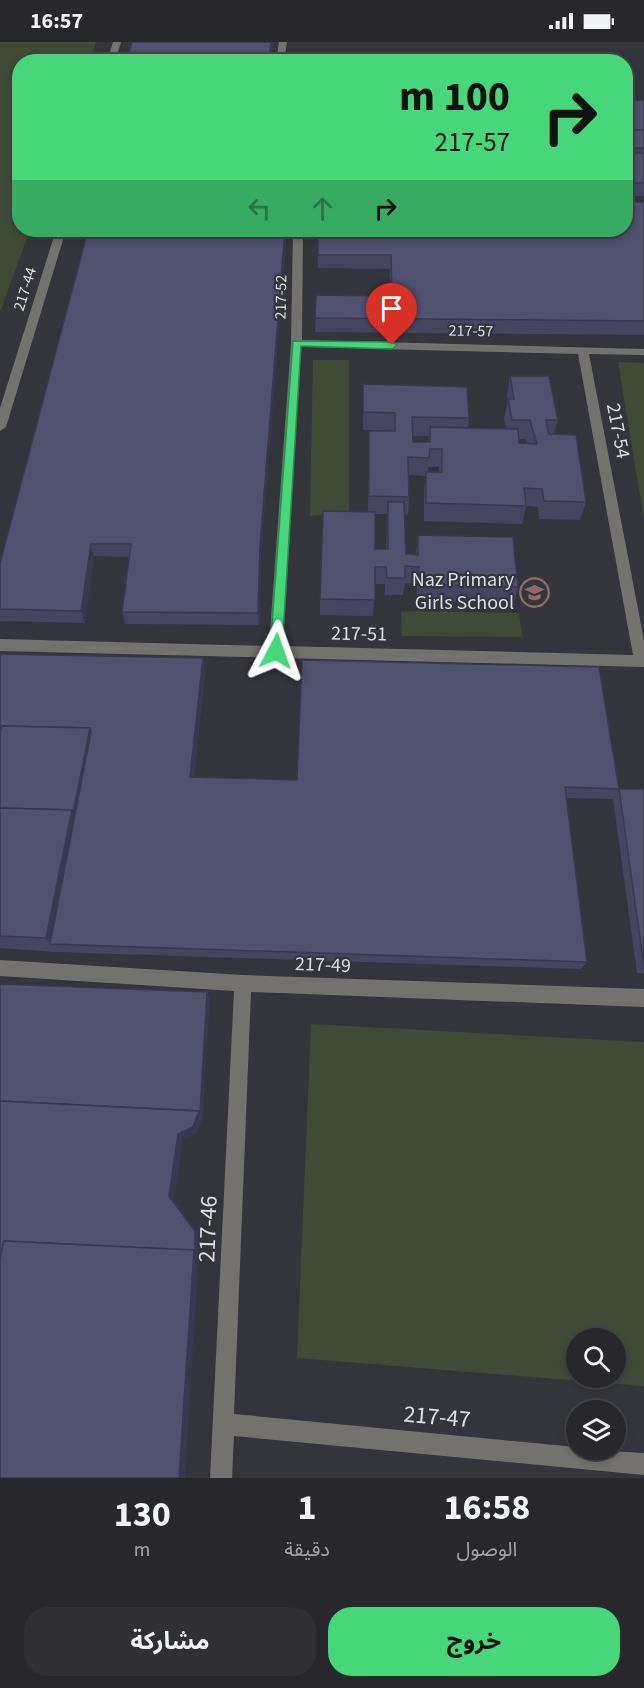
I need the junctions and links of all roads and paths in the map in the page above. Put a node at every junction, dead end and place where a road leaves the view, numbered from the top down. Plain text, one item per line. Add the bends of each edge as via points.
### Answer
1 (59, 237) edge
2 (298, 237) edge
3 (296, 343) junction
4 (583, 350) junction
5 (644, 352) edge
6 (0, 427) edge
7 (0, 645) edge
8 (276, 651) junction
9 (642, 661) edge
10 (0, 968) edge
11 (243, 983) junction
12 (644, 999) edge
13 (225, 1424) junction
14 (644, 1464) edge
15 (221, 1478) edge

1 - 6 street, 217-44
2 - 3 street, 217-52
3 - 4 street, 217-57
3 - 8 street, 217-52
4 - 5 street, 217-57
4 - 9 street, 217-54
7 - 8 street, 217-51
8 - 9 street, 217-51
10 - 11 street, 217-49
11 - 12 street, 217-49
11 - 13 street, 217-46
13 - 14 street, 217-47
13 - 15 street, 217-46

